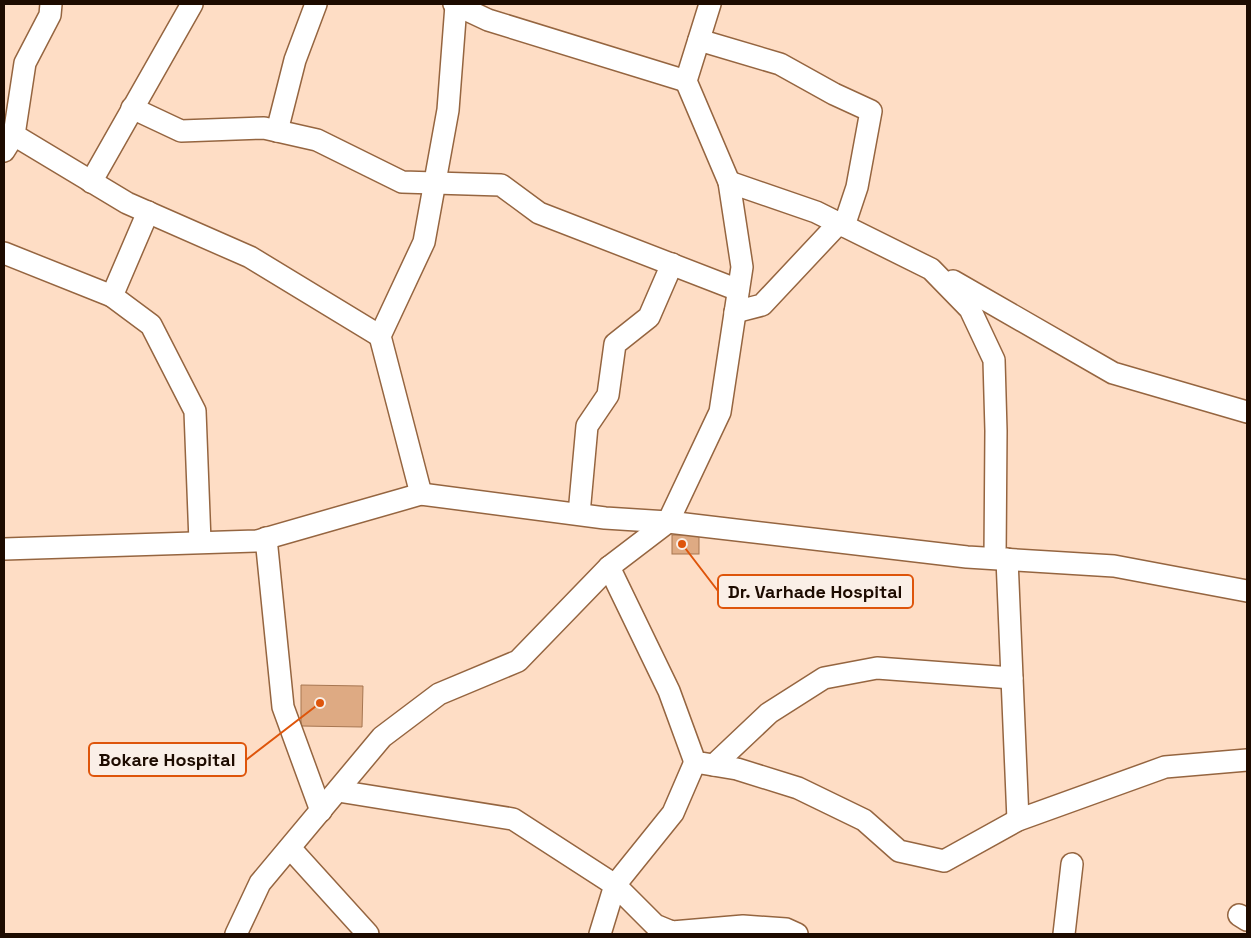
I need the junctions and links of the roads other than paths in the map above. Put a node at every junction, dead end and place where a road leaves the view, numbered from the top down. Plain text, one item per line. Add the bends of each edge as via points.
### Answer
1 (51, 4) edge
2 (192, 4) edge
3 (316, 4) edge
4 (455, 4) edge
5 (710, 4) edge
6 (699, 40) junction
7 (686, 80) junction
8 (12, 87) edge
9 (132, 108) junction
10 (277, 131) junction
11 (9, 143) edge
12 (91, 182) junction
13 (730, 182) junction
14 (435, 184) junction
15 (148, 212) junction
16 (841, 224) junction
17 (4, 253) edge
18 (672, 264) junction
19 (931, 269) junction
20 (738, 290) junction
21 (112, 296) junction
22 (736, 312) junction
23 (380, 336) junction
24 (1247, 412) edge
25 (421, 494) junction
26 (579, 514) junction
27 (668, 522) junction
28 (266, 538) junction
29 (200, 542) junction
30 (4, 549) edge
31 (1001, 559) junction
32 (609, 567) junction
33 (1247, 591) edge
34 (1012, 678) junction
35 (1247, 760) edge
36 (705, 764) junction
37 (338, 791) junction
38 (320, 811) junction
39 (1018, 820) junction
40 (290, 848) junction
41 (1072, 864) dead end
42 (615, 885) junction
43 (236, 934) edge
44 (368, 934) edge
45 (600, 934) edge
46 (797, 934) edge
47 (1064, 934) edge

1 - 8 street via 50,15
2 - 9 street
3 - 10 street via 295,60
4 - 7 street via 488,20
4 - 14 street via 448,110
5 - 6 street
6 - 7 street
6 - 16 street via 780,64 871,111 857,186
7 - 13 street
8 - 11 street
9 - 10 street via 181,131 264,128
9 - 12 street
10 - 14 street via 317,140 402,182
11 - 12 street
12 - 15 street
13 - 16 street
13 - 20 street via 742,268
14 - 18 street via 502,185 539,213
14 - 23 street via 424,242
15 - 21 street
15 - 23 street via 250,257
16 - 19 street
16 - 22 street via 762,304
17 - 21 street
18 - 20 street
18 - 26 street via 649,316 615,344 608,395 587,426
19 - 24 street via 1113,373
19 - 31 street via 970,310 994,360
20 - 22 street
21 - 29 street via 151,325 195,411
22 - 27 street via 720,412
23 - 25 street
25 - 26 street
25 - 28 street
26 - 27 street
27 - 31 street
27 - 32 street
28 - 29 street
28 - 38 street via 283,707
29 - 30 street
31 - 33 street via 1114,566
31 - 34 street
32 - 36 street
32 - 37 street via 518,661 439,694 382,737
34 - 36 street via 877,668 824,678 769,712
34 - 39 street
35 - 39 street via 1165,767
36 - 39 street via 738,769 798,788 864,820 899,851 944,861
36 - 42 street via 673,813
37 - 38 street
37 - 42 street via 514,819
38 - 40 street
40 - 43 street via 260,883
40 - 44 street
41 - 47 street
42 - 45 street
42 - 46 street via 655,924 672,932 744,926

